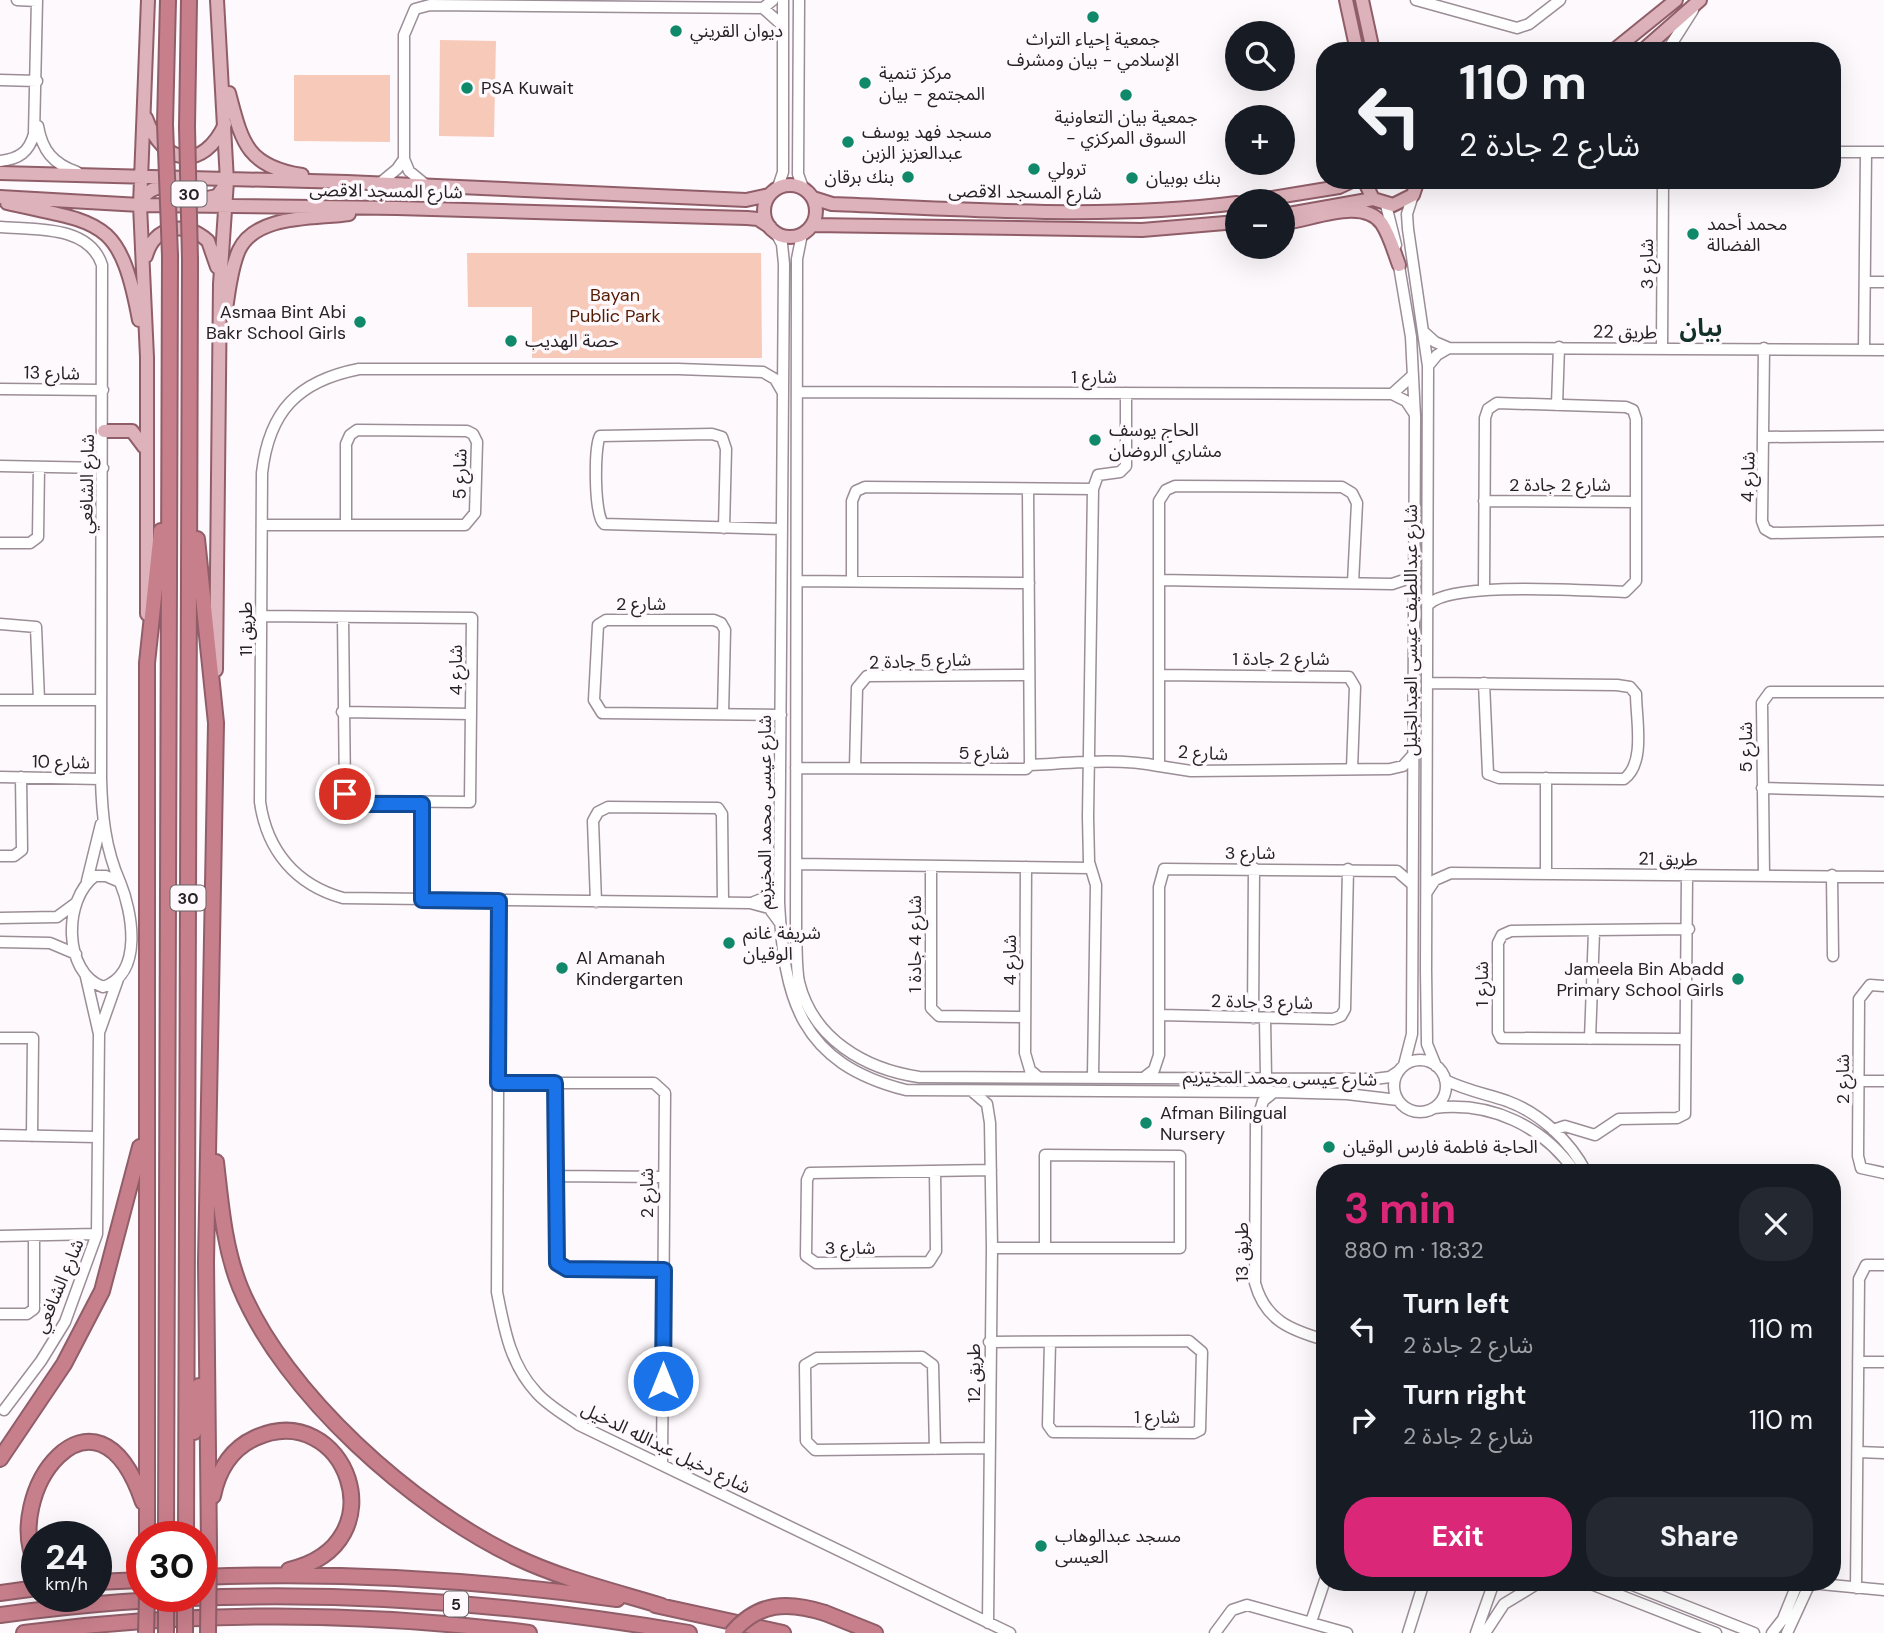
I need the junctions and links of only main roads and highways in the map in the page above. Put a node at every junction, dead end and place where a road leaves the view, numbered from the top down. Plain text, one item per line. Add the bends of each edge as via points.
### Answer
1 (148, 0) edge
2 (168, 0) edge
3 (189, 0) edge
4 (217, 0) edge
5 (1346, 0) edge
6 (1362, 0) edge
7 (1676, 0) edge
8 (1700, 0) edge
9 (1355, 42) edge
10 (1372, 42) edge
11 (1625, 42) edge
12 (1652, 42) edge
13 (220, 57) junction
14 (143, 111) junction
15 (226, 123) junction
16 (0, 173) edge
17 (141, 176) junction
18 (207, 180) junction
19 (227, 181) junction
20 (347, 182) junction
21 (1316, 184) edge
22 (1329, 189) edge
23 (1368, 189) edge
24 (1415, 189) edge
25 (774, 191) junction
26 (1295, 195) edge
27 (1295, 195) edge
28 (813, 198) junction
29 (0, 199) edge
30 (1373, 199) junction
31 (1225, 204) edge
32 (140, 205) junction
33 (160, 205) junction
34 (226, 208) junction
35 (397, 208) junction
36 (1295, 213) edge
37 (1295, 221) edge
38 (1225, 223) edge
39 (807, 229) junction
40 (773, 230) junction
41 (144, 263) junction
42 (1399, 265) road end
43 (220, 284) junction
44 (220, 347) junction
45 (146, 357) junction
46 (104, 431) road end
47 (145, 452) junction
48 (169, 474) junction
49 (190, 475) junction
50 (147, 663) junction
51 (216, 723) junction
52 (210, 1114) junction
53 (145, 1125) junction
54 (206, 1262) junction
55 (148, 1300) junction
56 (43, 1450) dead end
57 (0, 1459) edge
58 (187, 1472) junction
59 (164, 1484) junction
60 (148, 1516) junction
61 (148, 1521) edge
62 (165, 1521) edge
63 (186, 1521) edge
64 (209, 1521) edge
65 (210, 1521) edge
66 (15, 1541) dead end
67 (21, 1548) edge
68 (269, 1574) junction
69 (217, 1576) edge
70 (21, 1590) edge
71 (0, 1593) edge
72 (662, 1606) junction
73 (147, 1612) edge
74 (166, 1612) edge
75 (185, 1612) edge
76 (208, 1612) edge
77 (0, 1615) edge
78 (24, 1633) edge
79 (146, 1633) edge
80 (166, 1633) edge
81 (185, 1633) edge
82 (208, 1633) edge
83 (520, 1633) edge
84 (689, 1633) edge
85 (732, 1633) edge
86 (783, 1633) edge
87 (874, 1633) edge

1 - 14 main road
2 - 48 highway, 30, bridge
3 - 49 highway, 30, bridge
4 - 13 main road
5 - 9 main road
6 - 10 main road
7 - 11 main road
8 - 12 main road
13 - 15 main road
13 - 20 main road via 241,134 253,156 278,171
14 - 15 main road via 160,145 183,157 208,149
14 - 17 main road
15 - 19 main road
16 - 17 main road, شارع المسجد الاقصى
17 - 18 main road, شارع المسجد الاقصى
17 - 32 main road
18 - 19 main road, شارع المسجد الاقصى
18 - 32 main road via 153,189
19 - 20 main road, شارع المسجد الاقصى
19 - 33 main road via 222,192 211,198
19 - 34 main road
20 - 25 main road, شارع المسجد الاقصى via 746,200
21 - 26 main road
22 - 27 main road
23 - 30 main road
24 - 30 main road via 1401,204 1385,205
25 - 28 main road via 786,185 803,188
25 - 40 main road via 764,211
28 - 31 main road, شارع المسجد الاقصى via 832,204 1088,211 1162,211
28 - 39 main road via 816,212
29 - 32 main road, شارع المسجد الاقصى
29 - 45 main road via 79,219 111,238 128,270
30 - 36 main road
32 - 33 main road, شارع المسجد الاقصى
32 - 41 main road
33 - 34 main road, شارع المسجد الاقصى
34 - 35 main road, شارع المسجد الاقصى
34 - 43 main road
35 - 40 main road, شارع المسجد الاقصى via 747,218 758,219
35 - 44 main road via 271,225 249,236 234,263
37 - 42 main road via 1367,211 1382,223
38 - 39 main road, شارع المسجد الاقصى via 1142,230
39 - 40 main road via 785,236
41 - 43 main road via 158,234 189,229 212,248
41 - 45 main road
43 - 44 main road
44 - 51 main road
45 - 47 main road
46 - 47 main road via 132,431
47 - 50 main road
48 - 50 highway
48 - 59 highway, 30
49 - 51 highway
49 - 58 highway, 30
50 - 53 highway
51 - 52 highway
52 - 54 highway
52 - 72 highway via 226,1241 240,1286 264,1334 311,1395 393,1475 475,1535 545,1570
53 - 55 highway
53 - 57 highway via 102,1291 64,1364
54 - 58 highway via 197,1414
54 - 64 highway
55 - 59 highway
55 - 60 highway
56 - 60 highway via 73,1442 110,1452 133,1475
58 - 63 highway, 30
59 - 62 highway, 30
60 - 61 highway
65 - 68 highway via 221,1472 231,1455 246,1443 270,1433 288,1432 309,1436 328,1448 350,1483 353,1503 346,1530 317,1560
66 - 67 highway
68 - 69 highway
68 - 72 highway via 420,1577
70 - 71 highway
72 - 86 highway
73 - 79 highway, bridge
74 - 80 highway, bridge
75 - 81 highway, bridge
76 - 82 highway, bridge
77 - 84 highway, 5 via 153,1600 320,1596 557,1612
78 - 83 highway, 5 via 238,1616 394,1619
85 - 87 highway, bridge via 747,1617 783,1604 825,1613

